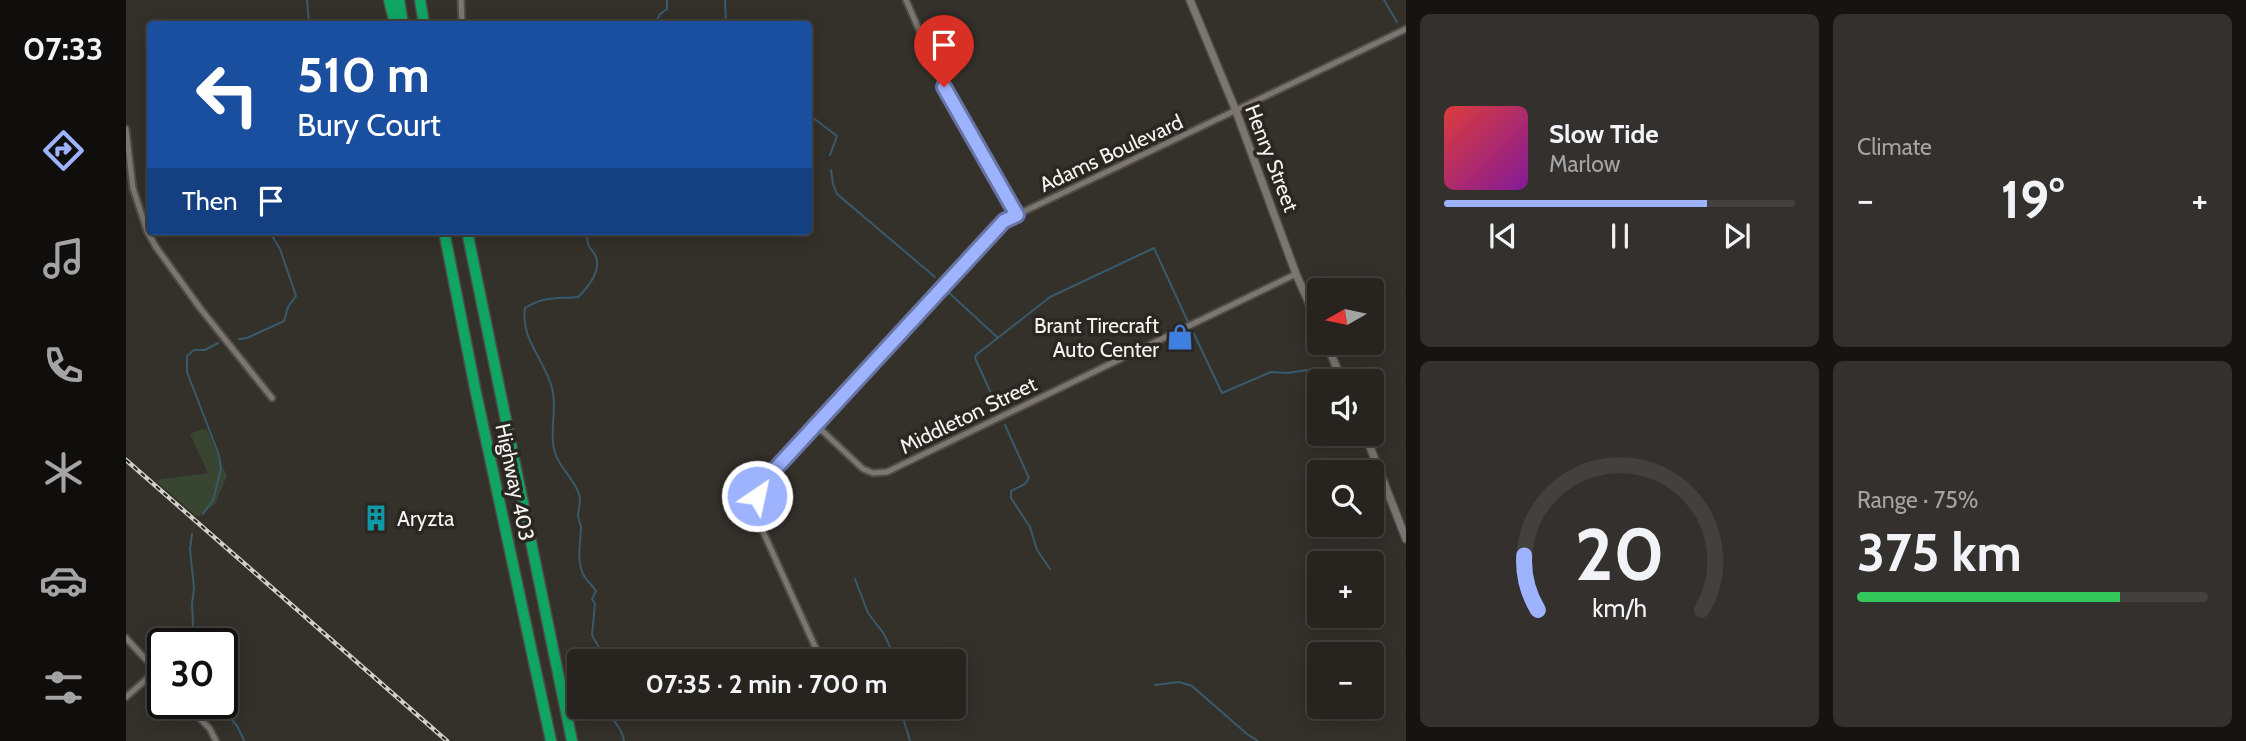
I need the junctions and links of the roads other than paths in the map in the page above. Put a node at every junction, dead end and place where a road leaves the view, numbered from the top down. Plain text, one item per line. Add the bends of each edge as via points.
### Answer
1 (389, 0) edge
2 (399, 0) edge
3 (421, 0) edge
4 (461, 0) edge
5 (906, 0) edge
6 (1190, 0) edge
7 (394, 21) edge
8 (402, 21) edge
9 (425, 21) edge
10 (462, 21) edge
11 (1406, 29) edge
12 (1236, 111) junction
13 (126, 129) edge
14 (1017, 215) junction
15 (147, 229) edge
16 (149, 235) edge
17 (445, 235) edge
18 (468, 235) edge
19 (1296, 274) junction
20 (1307, 299) edge
21 (272, 398) dead end
22 (815, 424) junction
23 (1370, 446) edge
24 (1406, 539) edge
25 (126, 638) edge
26 (816, 649) edge
27 (147, 661) edge
28 (147, 679) edge
29 (126, 698) edge
30 (200, 719) edge
31 (216, 741) edge
32 (551, 741) edge
33 (572, 741) edge

1 - 7 highway
2 - 8 highway
3 - 9 highway
4 - 10 street
5 - 14 street via 944,87
6 - 12 main road, Henry Street
11 - 12 street, Adams Boulevard
12 - 14 street, Adams Boulevard
12 - 19 main road, Henry Street
13 - 15 street via 133,188
14 - 22 street, Adams Boulevard via 1004,221
16 - 21 street via 177,278
17 - 32 highway, Highway 403
18 - 33 highway, Highway 403
19 - 20 main road, Henry Street
19 - 22 street, Middleton Street via 887,471 863,470
22 - 26 street, Adams Boulevard via 759,487 755,506
23 - 24 main road
25 - 27 street
28 - 29 street
30 - 31 street

